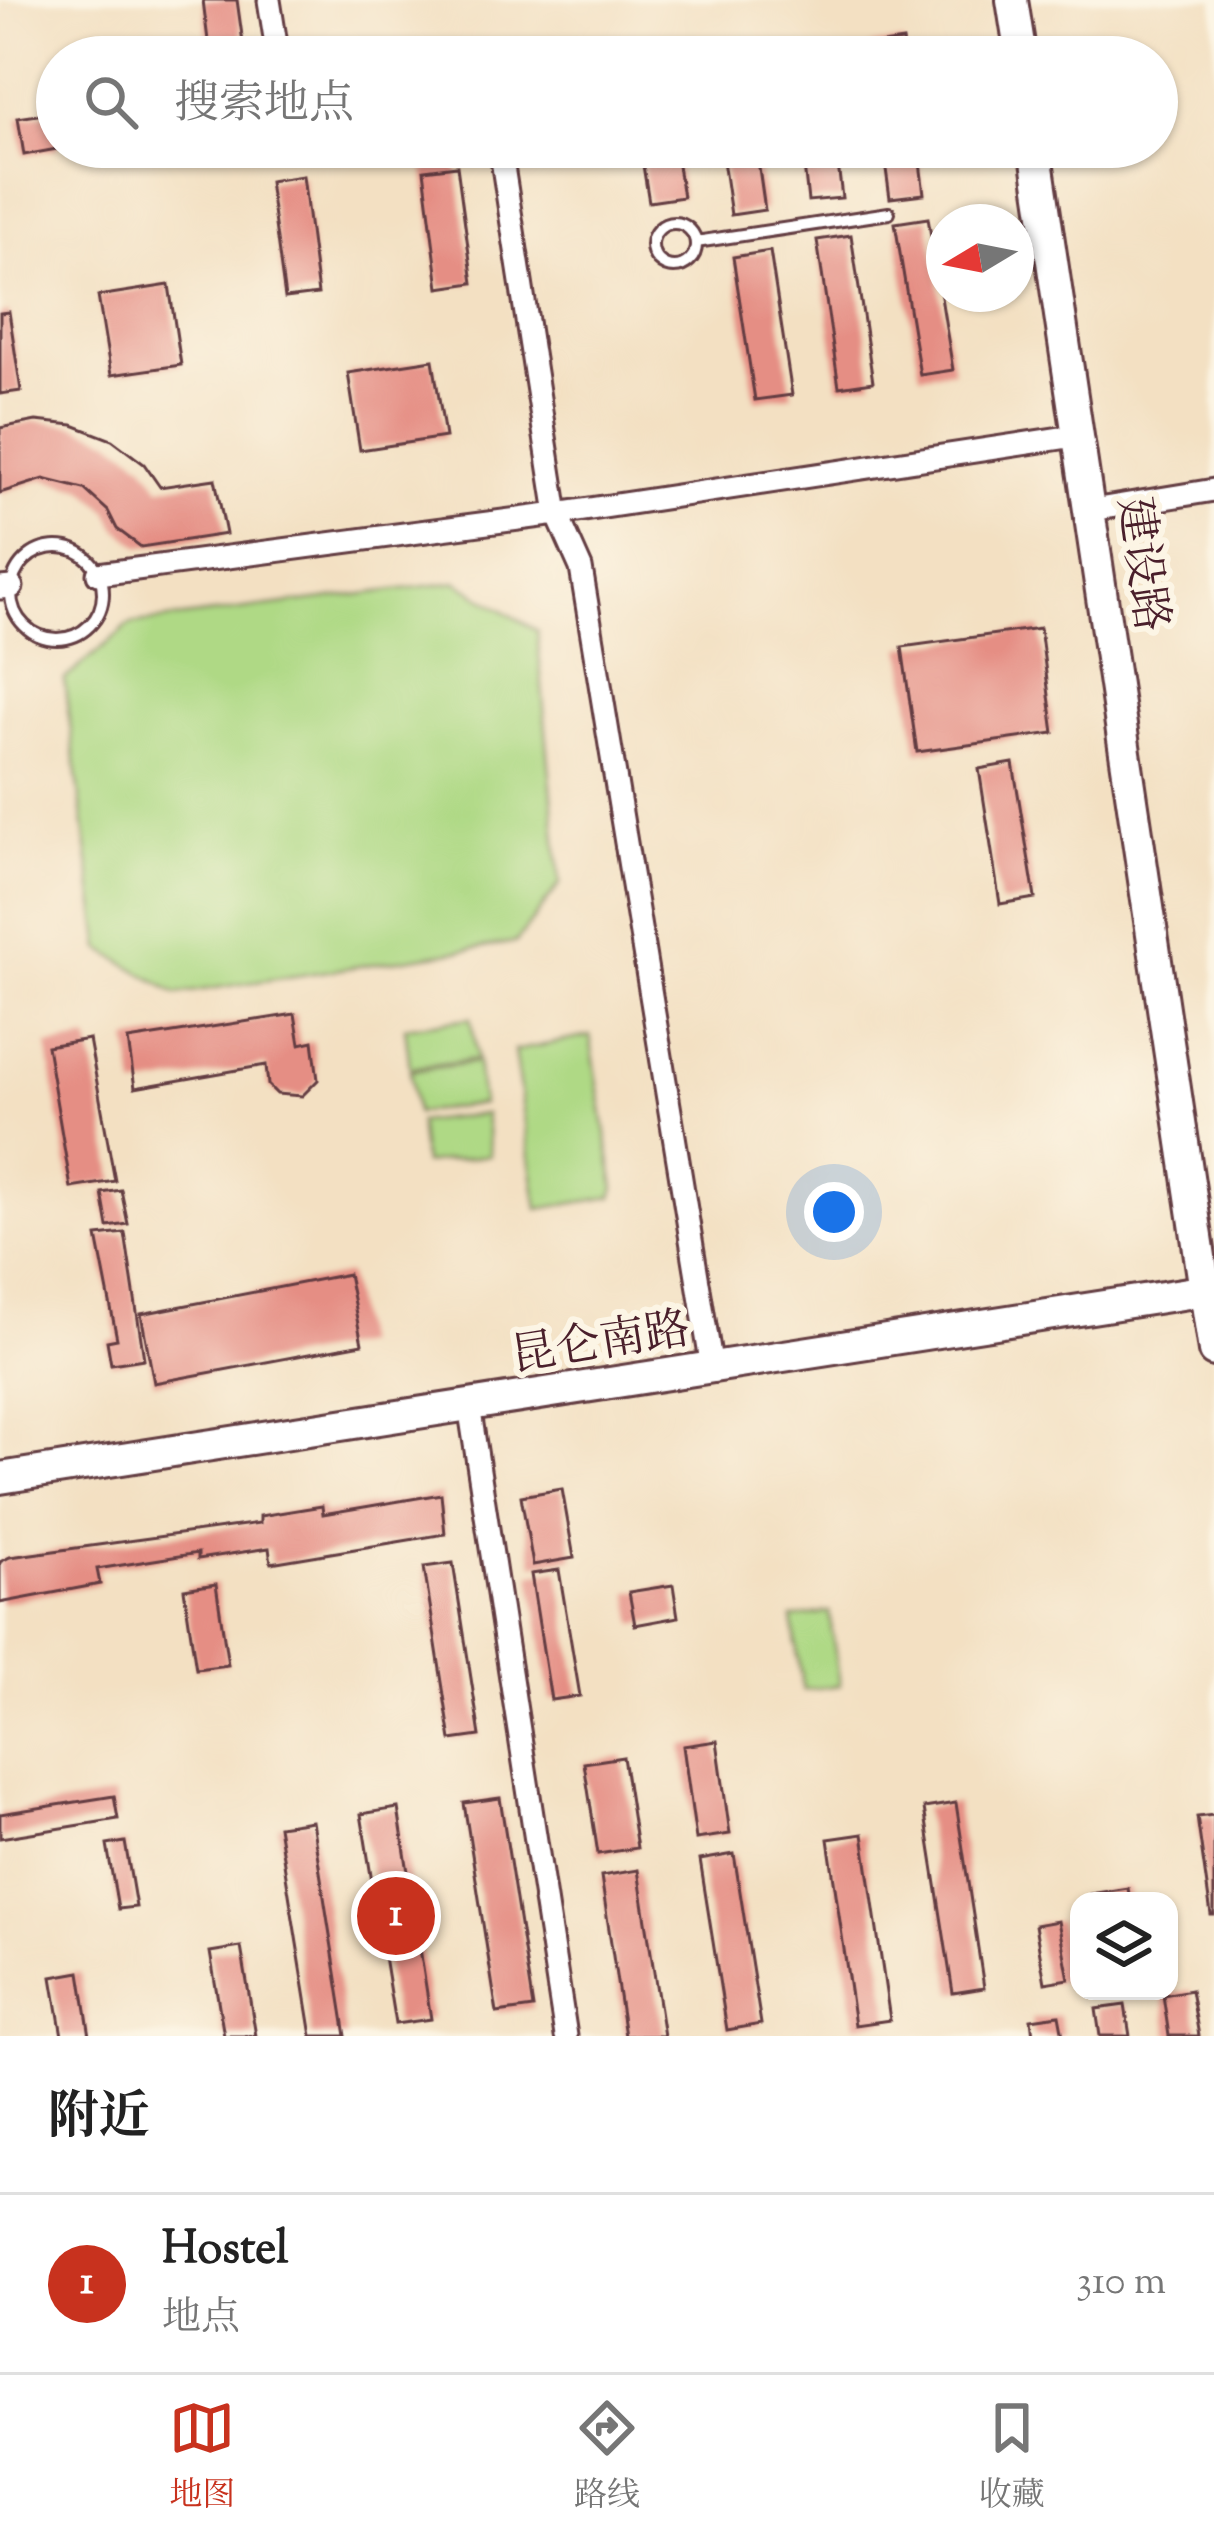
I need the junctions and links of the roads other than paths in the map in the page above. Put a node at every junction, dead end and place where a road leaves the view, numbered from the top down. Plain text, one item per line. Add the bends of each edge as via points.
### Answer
1 (269, 0) edge
2 (1012, 0) edge
3 (275, 36) edge
4 (1018, 36) edge
5 (503, 168) edge
6 (1038, 168) edge
7 (889, 213) dead end
8 (696, 242) junction
9 (1081, 435) junction
10 (1214, 490) edge
11 (1092, 510) junction
12 (557, 514) junction
13 (98, 574) junction
14 (6, 587) edge
15 (1209, 1290) edge
16 (1214, 1351) edge
17 (712, 1369) junction
18 (469, 1405) junction
19 (0, 1478) edge
20 (566, 2036) edge

1 - 3 street
2 - 4 street
5 - 12 street
6 - 9 street, 建设路
7 - 8 lane
8 - 8 lane via 687,227 671,223 657,231 652,248 661,262 677,266 691,258
9 - 11 street, 建设路
9 - 12 street
10 - 11 street
11 - 15 street, 建设路
12 - 13 street
12 - 17 street via 581,568
13 - 14 lane via 84,556 50,548 20,566
13 - 14 lane via 102,604 94,621 64,639 30,631
15 - 16 street, 建设路
15 - 17 street, 昆仑南路
17 - 18 street, 昆仑南路
18 - 19 street, 昆仑南路
18 - 20 street

